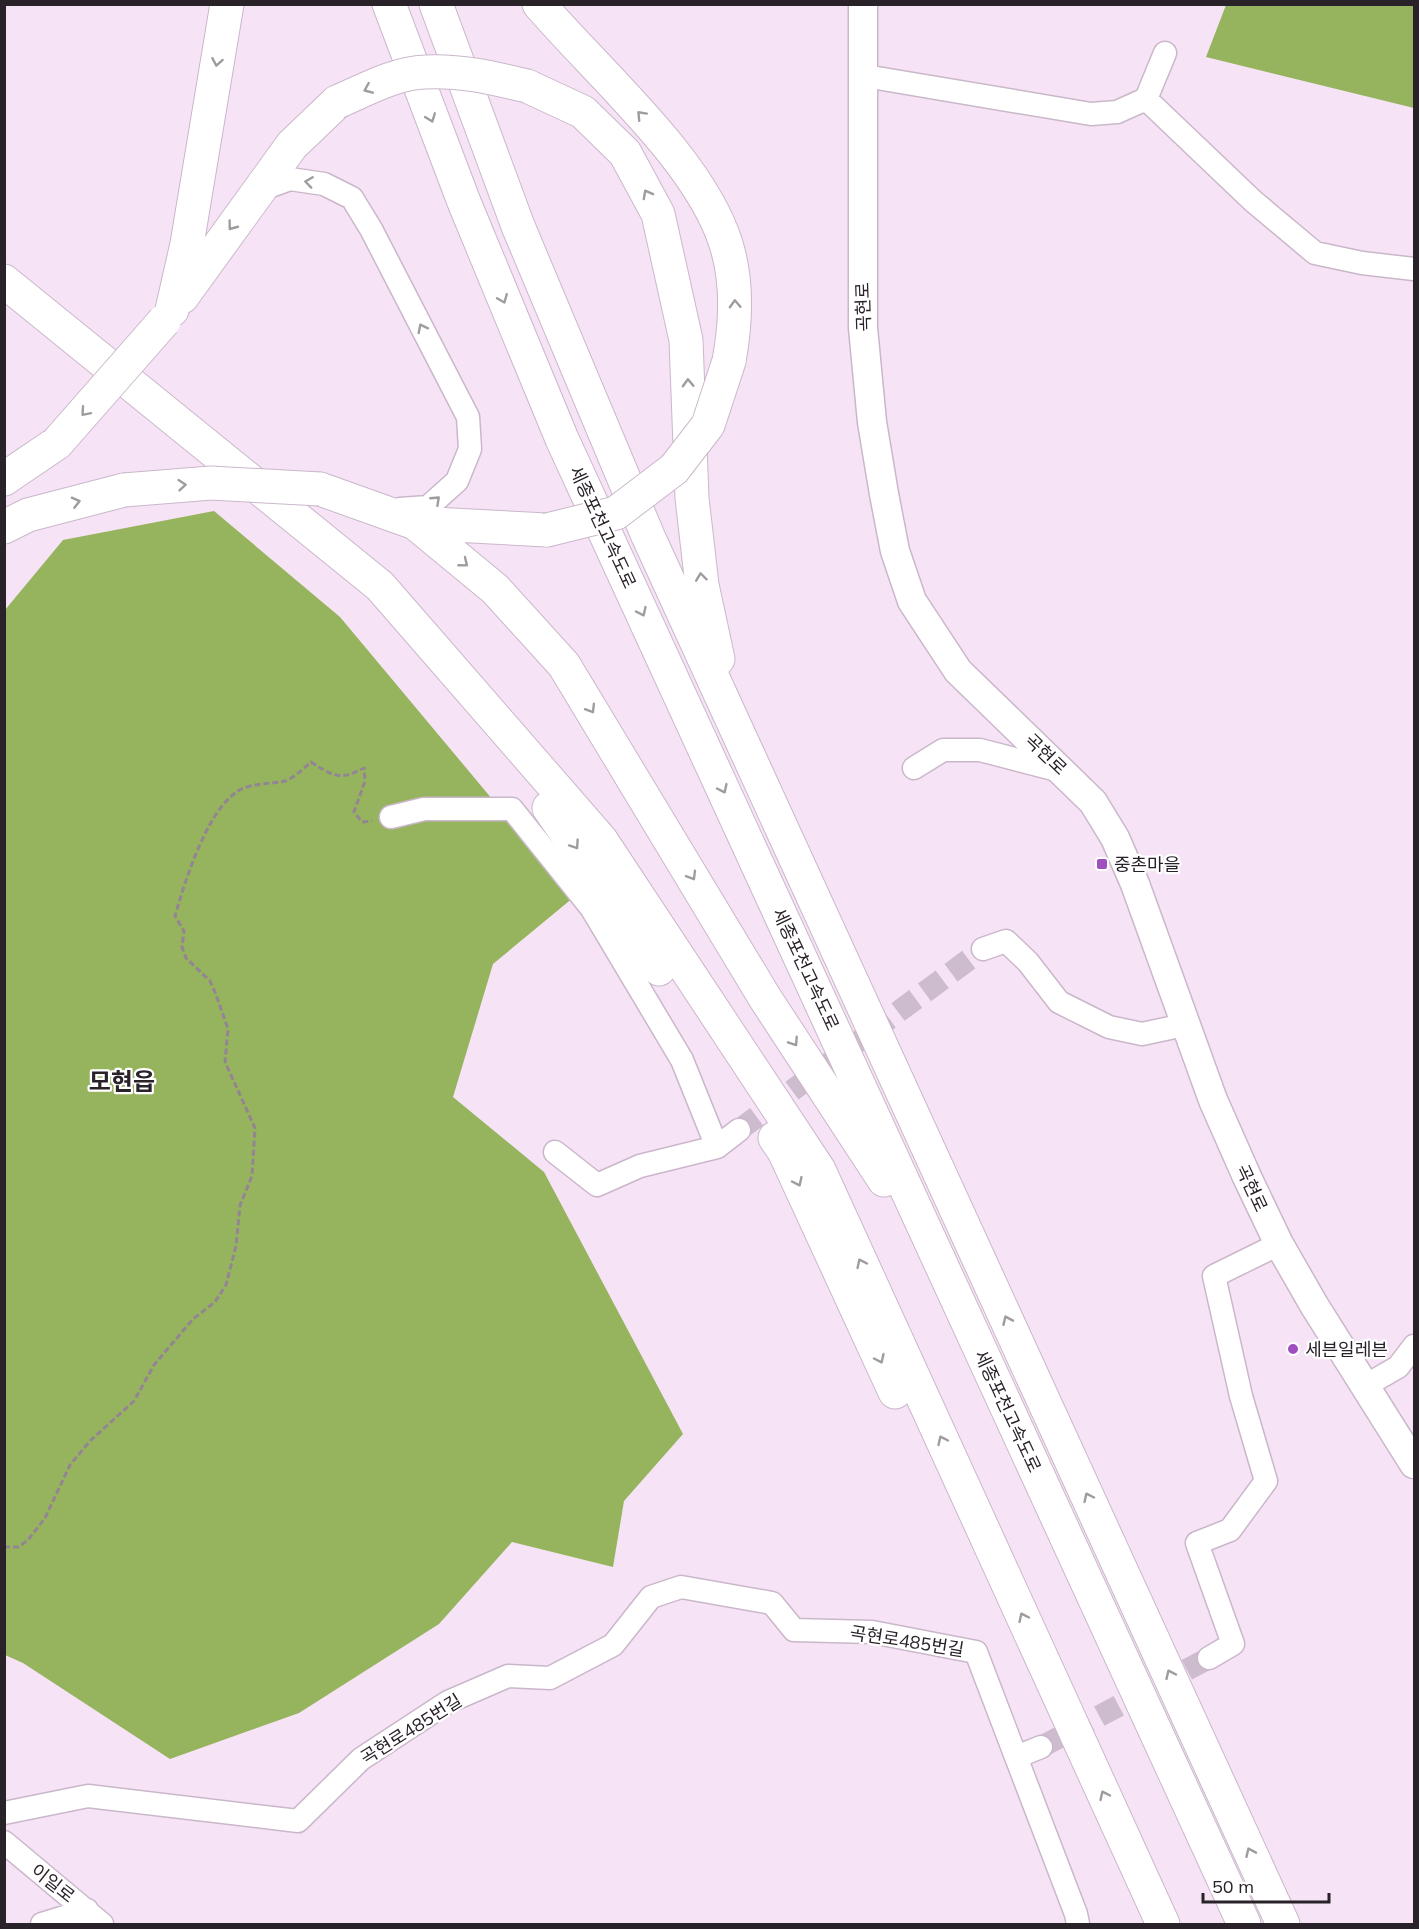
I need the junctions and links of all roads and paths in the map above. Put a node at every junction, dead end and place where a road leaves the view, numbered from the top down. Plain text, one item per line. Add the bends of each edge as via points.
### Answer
1 (227, 4) edge
2 (389, 4) edge
3 (436, 4) edge
4 (539, 4) edge
5 (863, 4) edge
6 (1165, 53) dead end
7 (865, 76) junction
8 (1146, 99) junction
9 (258, 190) junction
10 (1414, 269) edge
11 (4, 281) edge
12 (4, 298) edge
13 (168, 316) junction
14 (9, 476) edge
15 (380, 511) junction
16 (16, 521) edge
17 (415, 523) junction
18 (914, 768) dead end
19 (1065, 773) junction
20 (766, 794) junction
21 (391, 817) joint
22 (983, 949) tunnel mouth
23 (1184, 1025) junction
24 (740, 1130) tunnel mouth
25 (717, 1147) junction
26 (555, 1152) dead end
27 (1279, 1244) junction
28 (944, 1272) junction
29 (1414, 1346) edge
30 (1365, 1386) junction
31 (1414, 1464) edge
32 (4, 1547) edge
33 (1209, 1658) tunnel mouth
34 (1041, 1747) tunnel mouth
35 (1016, 1757) junction
36 (4, 1813) edge
37 (4, 1842) edge
38 (95, 1917) edge
39 (42, 1924) edge
40 (1078, 1924) edge
41 (1141, 1924) edge
42 (1163, 1924) edge
43 (1244, 1924) edge
44 (1283, 1924) edge

1 -> 13 highway via 187,244
2 -> 28 highway, 세종포천고속도로 via 464,202 562,439
3 - 20 highway, 세종포천고속도로 via 566,344
17 -> 4 highway, bridge via 547,530 616,513 674,469 708,425 729,362 735,315 733,276 727,244 714,212 652,128
5 - 7 main road, 곡현로
6 - 8 street
7 - 8 street via 1091,114 1117,112
7 - 19 main road, 곡현로 via 863,328 872,422 895,551 912,602 958,671
8 - 10 street via 1253,201 1315,253
9 -> 13 highway
15 -> 9 street via 428,507 457,481 470,448 468,417 372,229 352,198 324,184 290,179
20 -> 9 highway, bridge via 719,664 702,585 692,498 686,340 658,214 625,153 583,112 527,86 471,73 424,72 387,81 337,102 292,145
42 -> 11 highway via 819,1170 601,840 380,586
12 -> 41 highway via 372,605 530,780 784,1151
13 -> 14 highway, bridge via 57,444
16 -> 15 highway, bridge via 124,490 211,483 320,489
15 - 17 highway
17 -> 28 highway via 495,589 564,665 765,998
18 - 19 street via 943,750 980,750
19 - 23 main road, 곡현로 via 1093,802 1115,838
44 -> 20 highway, 세종포천고속도로
21 - 25 street via 424,809 512,809 592,909 682,1060
21 - 32 path via 362,822 354,812 365,782 364,768 353,775 334,776 311,762 287,780 244,788 231,795 217,811 183,887 176,916 184,931 182,947 186,958 216,992 228,1029 225,1062 255,1128 252,1176 240,1204 236,1246 226,1285 215,1302 193,1319 154,1365 134,1401 70,1465 45,1518 28,1540 18,1547
22 - 23 street via 1006,941 1059,1002 1109,1027 1142,1034
23 - 27 main road, 곡현로 via 1213,1100
24 - 25 street
25 - 26 street via 640,1166 597,1185
27 - 30 main road, 곡현로
27 - 33 street via 1214,1276 1241,1396 1266,1481 1230,1530 1197,1542 1233,1644
28 - 43 highway, 세종포천고속도로
29 - 30 street via 1398,1367
30 - 31 main road, 곡현로
34 - 35 street
35 - 36 street, 곡현로485번길 via 976,1652 872,1632 794,1630 772,1603 681,1587 651,1598 613,1645 550,1678 508,1676 448,1702 361,1759 298,1821 88,1796
35 - 40 street
37 - 38 street, 이일로
38 - 39 street

